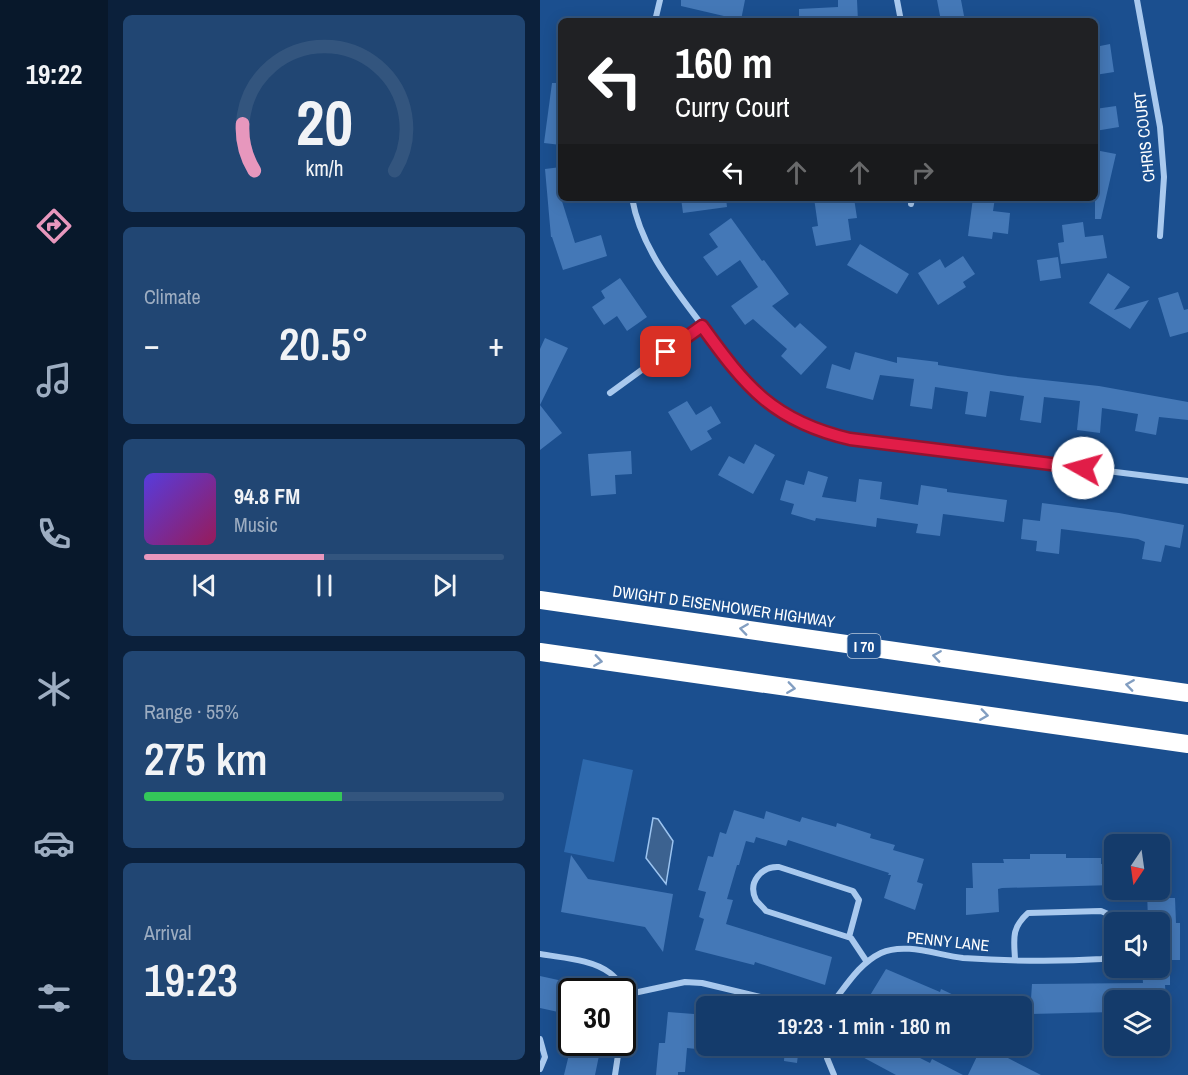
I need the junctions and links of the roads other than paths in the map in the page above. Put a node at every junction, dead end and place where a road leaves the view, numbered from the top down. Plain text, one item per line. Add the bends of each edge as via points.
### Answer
1 (660, 0) edge
2 (897, 0) edge
3 (1137, 0) edge
4 (656, 18) edge
5 (900, 18) edge
6 (633, 201) edge
7 (1160, 236) dead end
8 (702, 326) junction
9 (610, 393) dead end
10 (1188, 481) edge
11 (540, 600) edge
12 (540, 652) edge
13 (1188, 693) edge
14 (1188, 744) edge
15 (1104, 912) edge
16 (849, 937) junction
17 (540, 954) edge
18 (1015, 959) junction
19 (1104, 959) edge
20 (867, 962) junction
21 (616, 978) edge
22 (636, 992) edge
23 (756, 996) edge
24 (838, 996) edge
25 (540, 1040) edge
26 (618, 1056) edge
27 (827, 1056) edge
28 (540, 1069) edge
29 (615, 1075) edge
30 (834, 1075) edge

1 - 4 street
2 - 5 street
3 - 7 street, CHRIS COURT via 1160,127 1164,177
6 - 8 street via 642,233 661,269
8 - 9 street
8 - 10 street via 761,397 795,420 826,433
13 -> 11 highway, DWIGHT D EISENHOWER HIGHWAY / I 70
12 -> 14 highway
15 - 18 street, PENNY LANE via 1028,914 1015,930
16 - 16 street via 860,900 853,891 779,867 769,867 758,876 754,895 766,910
16 - 20 street
17 - 21 street via 598,967
18 - 19 street, PENNY LANE
18 - 20 street, PENNY LANE via 903,949 884,952
20 - 24 street, PENNY LANE
22 - 23 street via 685,982
25 - 28 street via 545,1057
26 - 29 street
27 - 30 street

